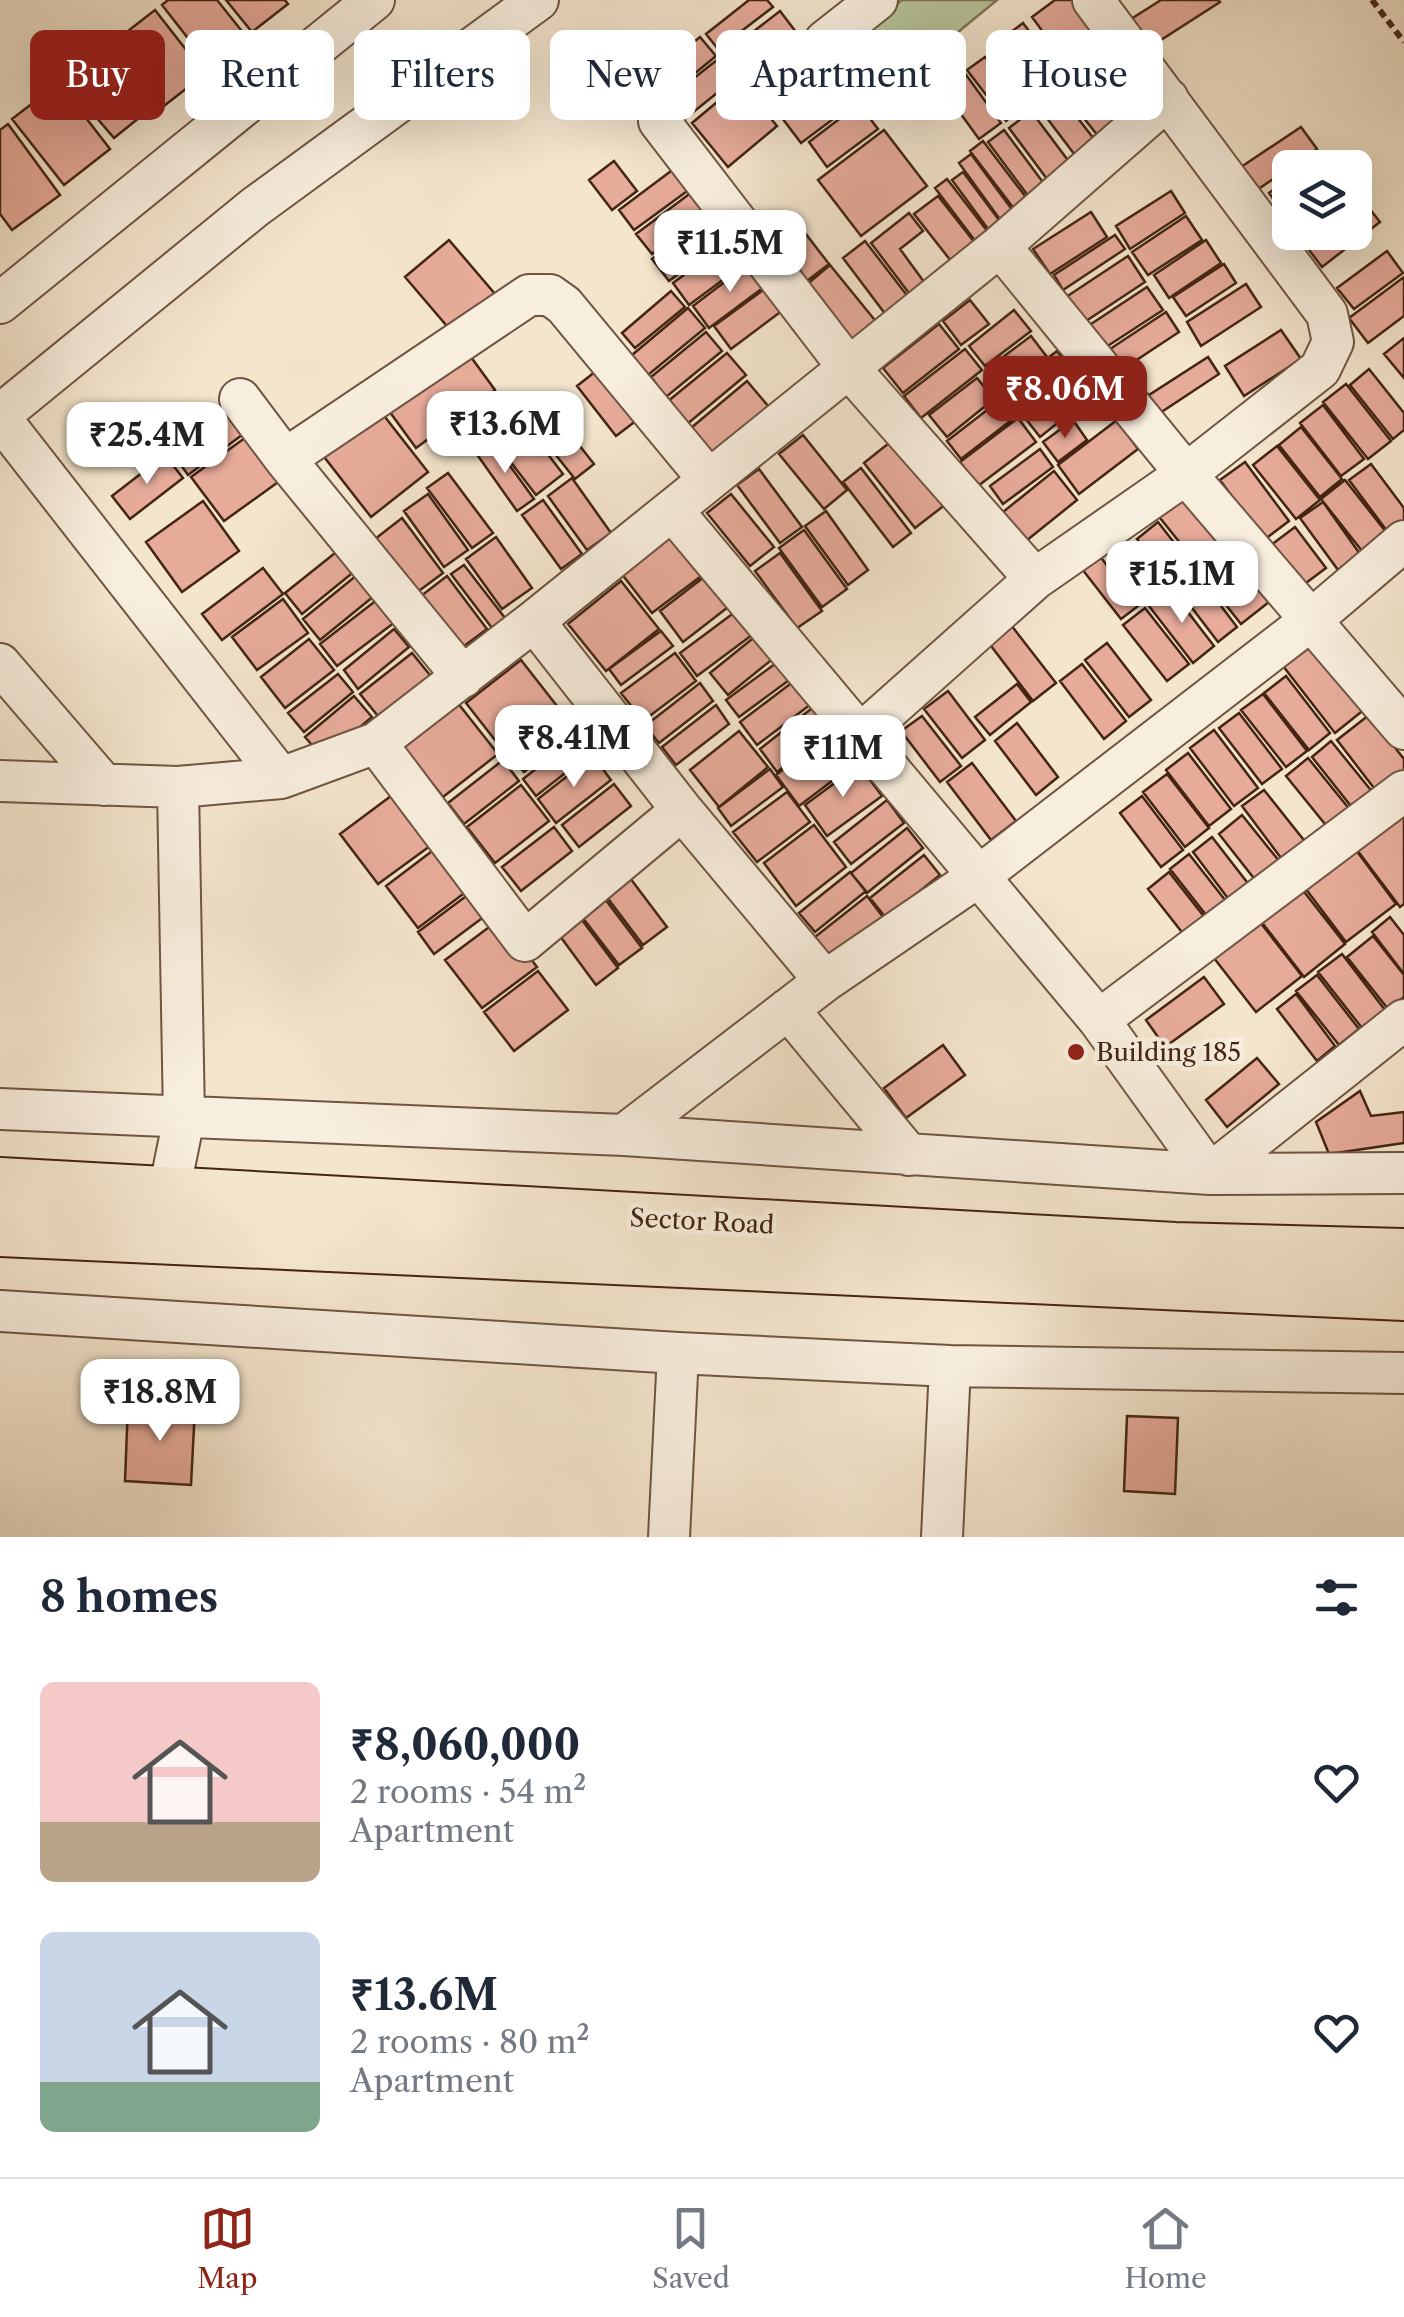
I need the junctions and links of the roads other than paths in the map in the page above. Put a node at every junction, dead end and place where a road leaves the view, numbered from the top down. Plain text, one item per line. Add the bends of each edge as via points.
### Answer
1 (374, 0) edge
2 (538, 0) edge
3 (877, 0) edge
4 (1093, 0) edge
5 (839, 30) edge
6 (1168, 100) junction
7 (660, 121) dead end
8 (1000, 246) junction
9 (2, 297) edge
10 (848, 366) junction
11 (240, 399) dead end
12 (0, 416) edge
13 (284, 459) junction
14 (1186, 474) junction
15 (709, 480) junction
16 (672, 510) junction
17 (1404, 541) edge
18 (1036, 579) junction
19 (534, 621) junction
20 (1310, 622) junction
21 (0, 664) edge
22 (463, 677) junction
23 (1404, 729) edge
24 (861, 734) junction
25 (376, 743) junction
26 (281, 778) junction
27 (0, 781) edge
28 (104, 786) junction
29 (178, 787) junction
30 (1404, 791) edge
31 (682, 810) junction
32 (980, 876) junction
33 (825, 981) junction
34 (788, 1010) junction
35 (1099, 1020) junction
36 (1404, 1020) edge
37 (0, 1109) edge
38 (184, 1118) junction
39 (624, 1135) junction
40 (909, 1155) junction
41 (1404, 1173) edge
42 (1210, 1174) junction
43 (0, 1184) edge
44 (165, 1214) junction
45 (0, 1230) edge
46 (1404, 1255) edge
47 (1404, 1294) edge
48 (0, 1311) edge
49 (678, 1353) junction
50 (950, 1366) junction
51 (1404, 1372) edge
52 (669, 1537) edge
53 (942, 1537) edge

1 - 9 street
2 - 12 street via 255,206
3 - 5 street
4 - 6 street
6 - 8 street
6 - 14 street via 1327,314 1333,342 1320,369
7 - 10 street
8 - 10 street
8 - 14 street
10 - 15 street
10 - 18 street
11 - 13 street
12 - 26 street
13 - 15 street via 529,295 550,295
13 - 22 street
14 - 18 street
14 - 20 street
15 - 16 street
16 - 19 street
16 - 24 street
17 - 20 street
18 - 24 street
19 - 22 street
19 - 31 street
20 - 23 street
20 - 32 street
21 - 28 street
22 - 25 street
24 - 32 street
25 - 26 street
25 - 31 street via 526,941
26 - 29 street
27 - 28 street
28 - 29 street
29 - 38 street
30 - 35 street
31 - 33 street
32 - 33 street
32 - 35 street
33 - 34 street
34 - 39 street
34 - 40 street
35 - 42 street
36 - 42 street
37 - 38 street
38 - 39 street
38 - 44 street
39 - 40 street
40 - 42 street
41 - 42 street
43 - 44 main road, Sector Road
44 - 45 main road, Sector Road
44 - 46 main road, Sector Road
44 - 47 main road, Sector Road
48 - 49 street
49 - 50 street
49 - 52 street
50 - 51 street
50 - 53 street

